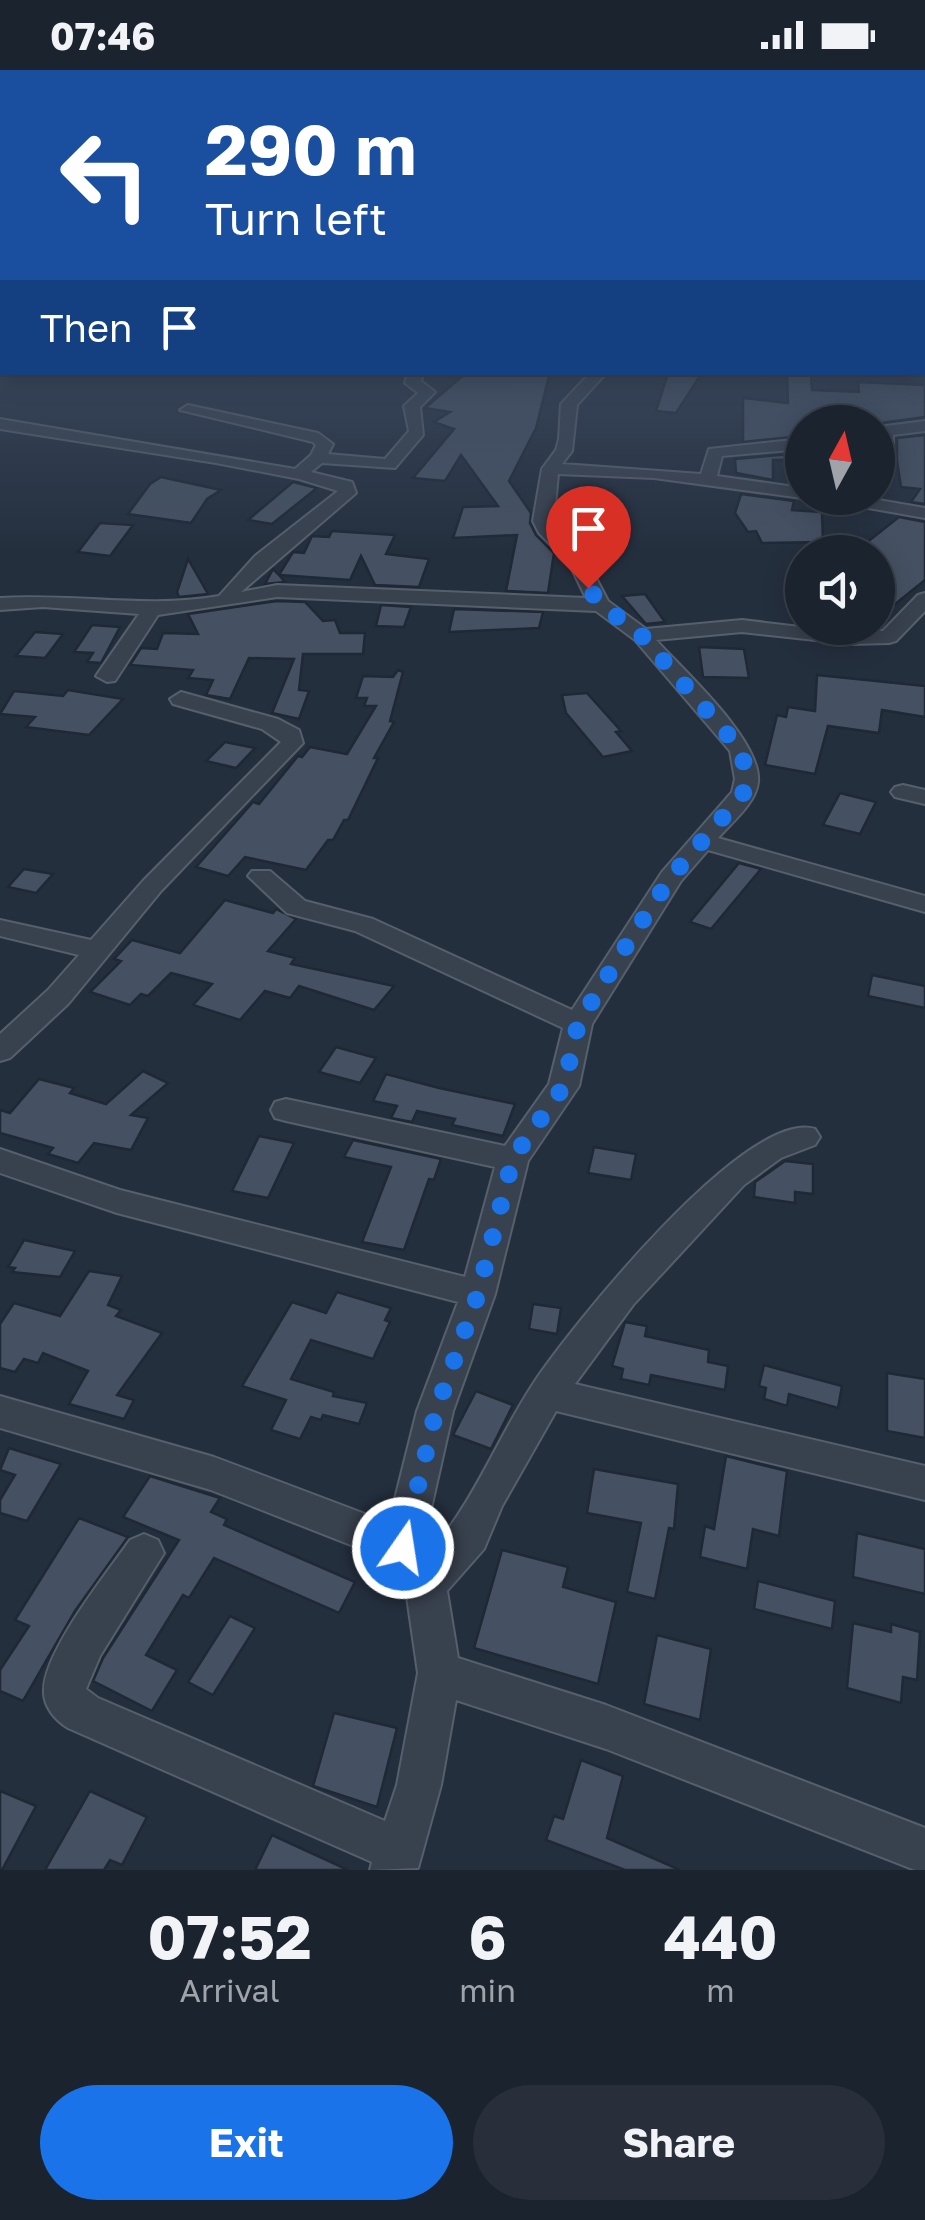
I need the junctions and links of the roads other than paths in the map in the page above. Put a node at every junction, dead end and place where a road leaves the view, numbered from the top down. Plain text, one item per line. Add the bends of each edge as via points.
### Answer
1 (414, 383) edge
2 (590, 383) edge
3 (188, 410) dead end
4 (0, 424) edge
5 (925, 426) edge
6 (895, 429) edge
7 (785, 446) edge
8 (318, 458) junction
9 (550, 469) junction
10 (299, 474) junction
11 (708, 480) junction
12 (785, 491) edge
13 (895, 507) edge
14 (925, 514) edge
15 (925, 599) edge
16 (226, 600) junction
17 (0, 604) edge
18 (602, 605) junction
19 (152, 609) junction
20 (642, 636) junction
21 (106, 676) dead end
22 (181, 700) dead end
23 (703, 841) junction
24 (261, 876) dead end
25 (925, 904) edge
26 (0, 928) edge
27 (100, 951) junction
28 (578, 1024) junction
29 (0, 1051) edge
30 (286, 1110) dead end
31 (804, 1136) dead end
32 (513, 1158) junction
33 (0, 1161) edge
34 (478, 1294) junction
35 (547, 1393) junction
36 (0, 1412) edge
37 (925, 1483) edge
38 (403, 1548) junction
39 (144, 1553) dead end
40 (426, 1585) junction
41 (439, 1673) junction
42 (925, 1851) edge
43 (398, 1861) edge

1 - 8 street via 426,392 412,406 417,432 389,464
2 - 9 street via 570,404 564,451
3 - 8 street via 318,438 325,444
4 - 10 street
5 - 6 street
7 - 11 street via 715,452
8 - 10 street
9 - 11 street
9 - 18 street via 545,528 578,561
10 - 16 street via 332,479 347,493
11 - 12 street
13 - 14 street
15 - 20 street via 888,637 841,639 742,626
16 - 18 street via 277,592
16 - 19 street
17 - 19 street
18 - 20 street
19 - 21 street
20 - 23 street via 741,750 743,794
22 - 27 street via 270,724 291,735 292,743 152,886
23 - 25 street
23 - 28 street via 671,877
24 - 28 street via 296,907 364,925
26 - 27 street
27 - 29 street
28 - 32 street via 564,1086
30 - 32 street
31 - 35 street via 752,1161 656,1255
32 - 34 street
33 - 34 street via 116,1201
34 - 38 street via 436,1411
35 - 37 street
35 - 40 street via 470,1536
36 - 38 street via 214,1474
38 - 40 street
39 - 43 street via 73,1664 64,1692 69,1703
40 - 41 street
41 - 42 street via 606,1727
41 - 43 street

